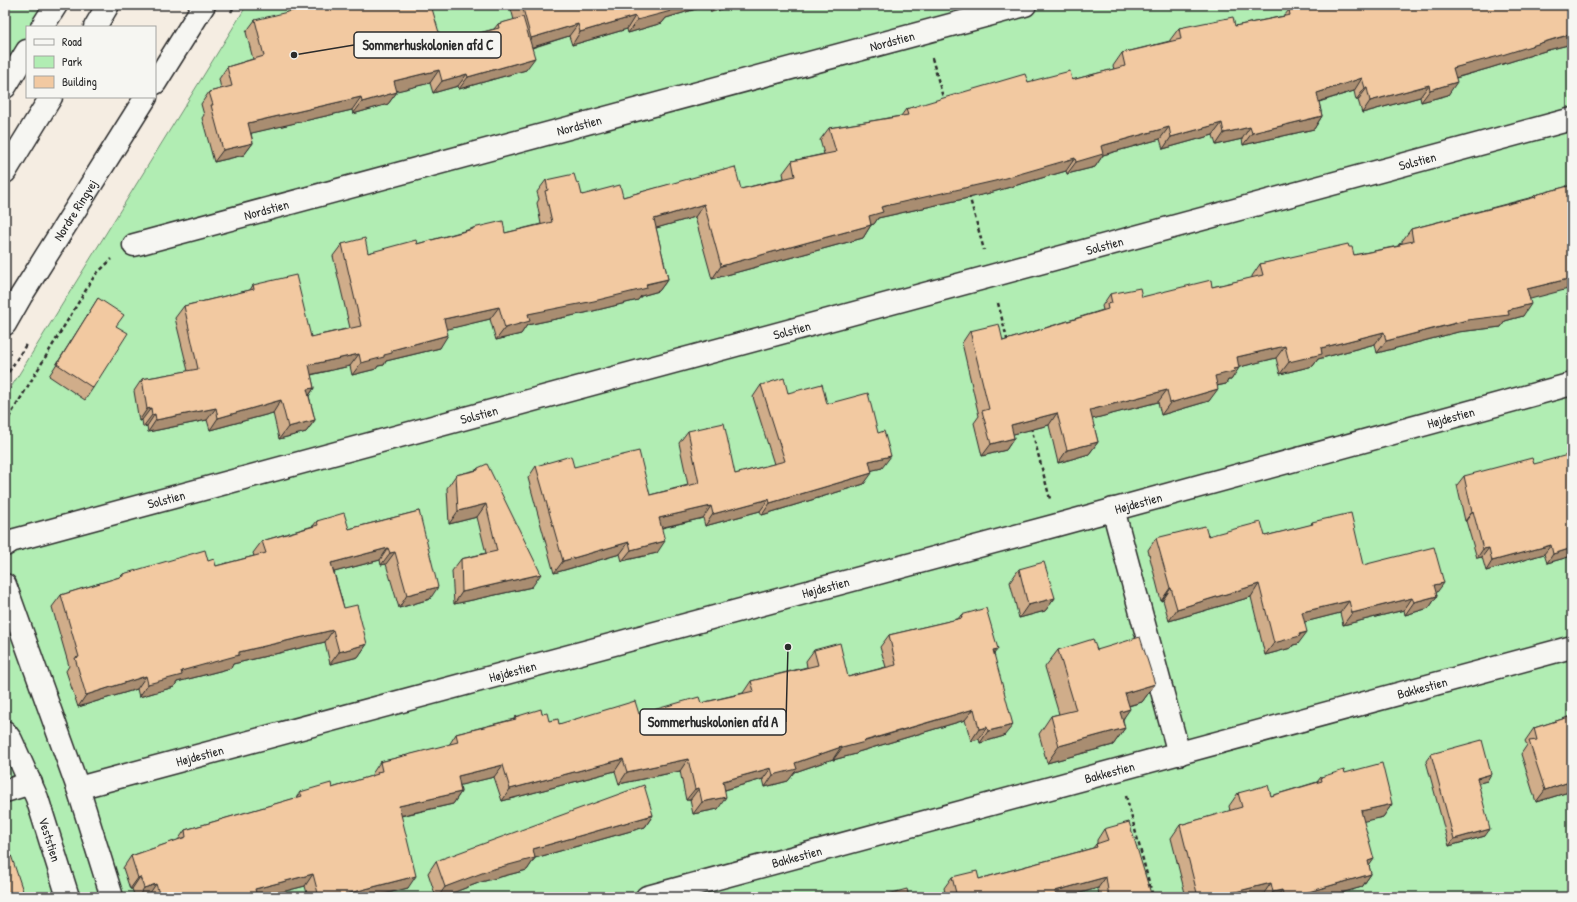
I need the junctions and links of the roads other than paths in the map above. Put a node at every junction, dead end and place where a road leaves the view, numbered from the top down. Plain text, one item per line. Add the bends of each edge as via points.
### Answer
1 (56, 5) edge
2 (108, 5) edge
3 (204, 5) edge
4 (1025, 5) edge
5 (43, 26) edge
6 (96, 26) edge
7 (26, 53) edge
8 (156, 81) edge
9 (5, 87) edge
10 (50, 98) edge
11 (145, 98) edge
12 (1572, 119) edge
13 (5, 172) edge
14 (134, 245) road end
15 (5, 324) edge
16 (1572, 384) edge
17 (1113, 510) junction
18 (8, 543) edge
19 (5, 585) edge
20 (1572, 647) edge
21 (5, 732) edge
22 (1179, 754) junction
23 (31, 783) junction
24 (78, 788) junction
25 (5, 791) edge
26 (68, 897) edge
27 (112, 897) edge
28 (647, 897) edge

1 - 5 main road
2 - 6 main road
3 - 8 main road
4 - 14 main road, Nordstien
7 - 9 main road
10 - 13 main road
11 - 15 main road, Nordre Ringvej
12 - 18 main road, Solstien
16 - 17 main road, Højdestien
17 - 22 main road
17 - 24 main road, Højdestien
19 - 24 main road
20 - 22 main road, Bakkestien
21 - 23 main road, Veststien
22 - 28 main road, Bakkestien
23 - 25 main road
23 - 26 main road, Veststien
24 - 27 main road

